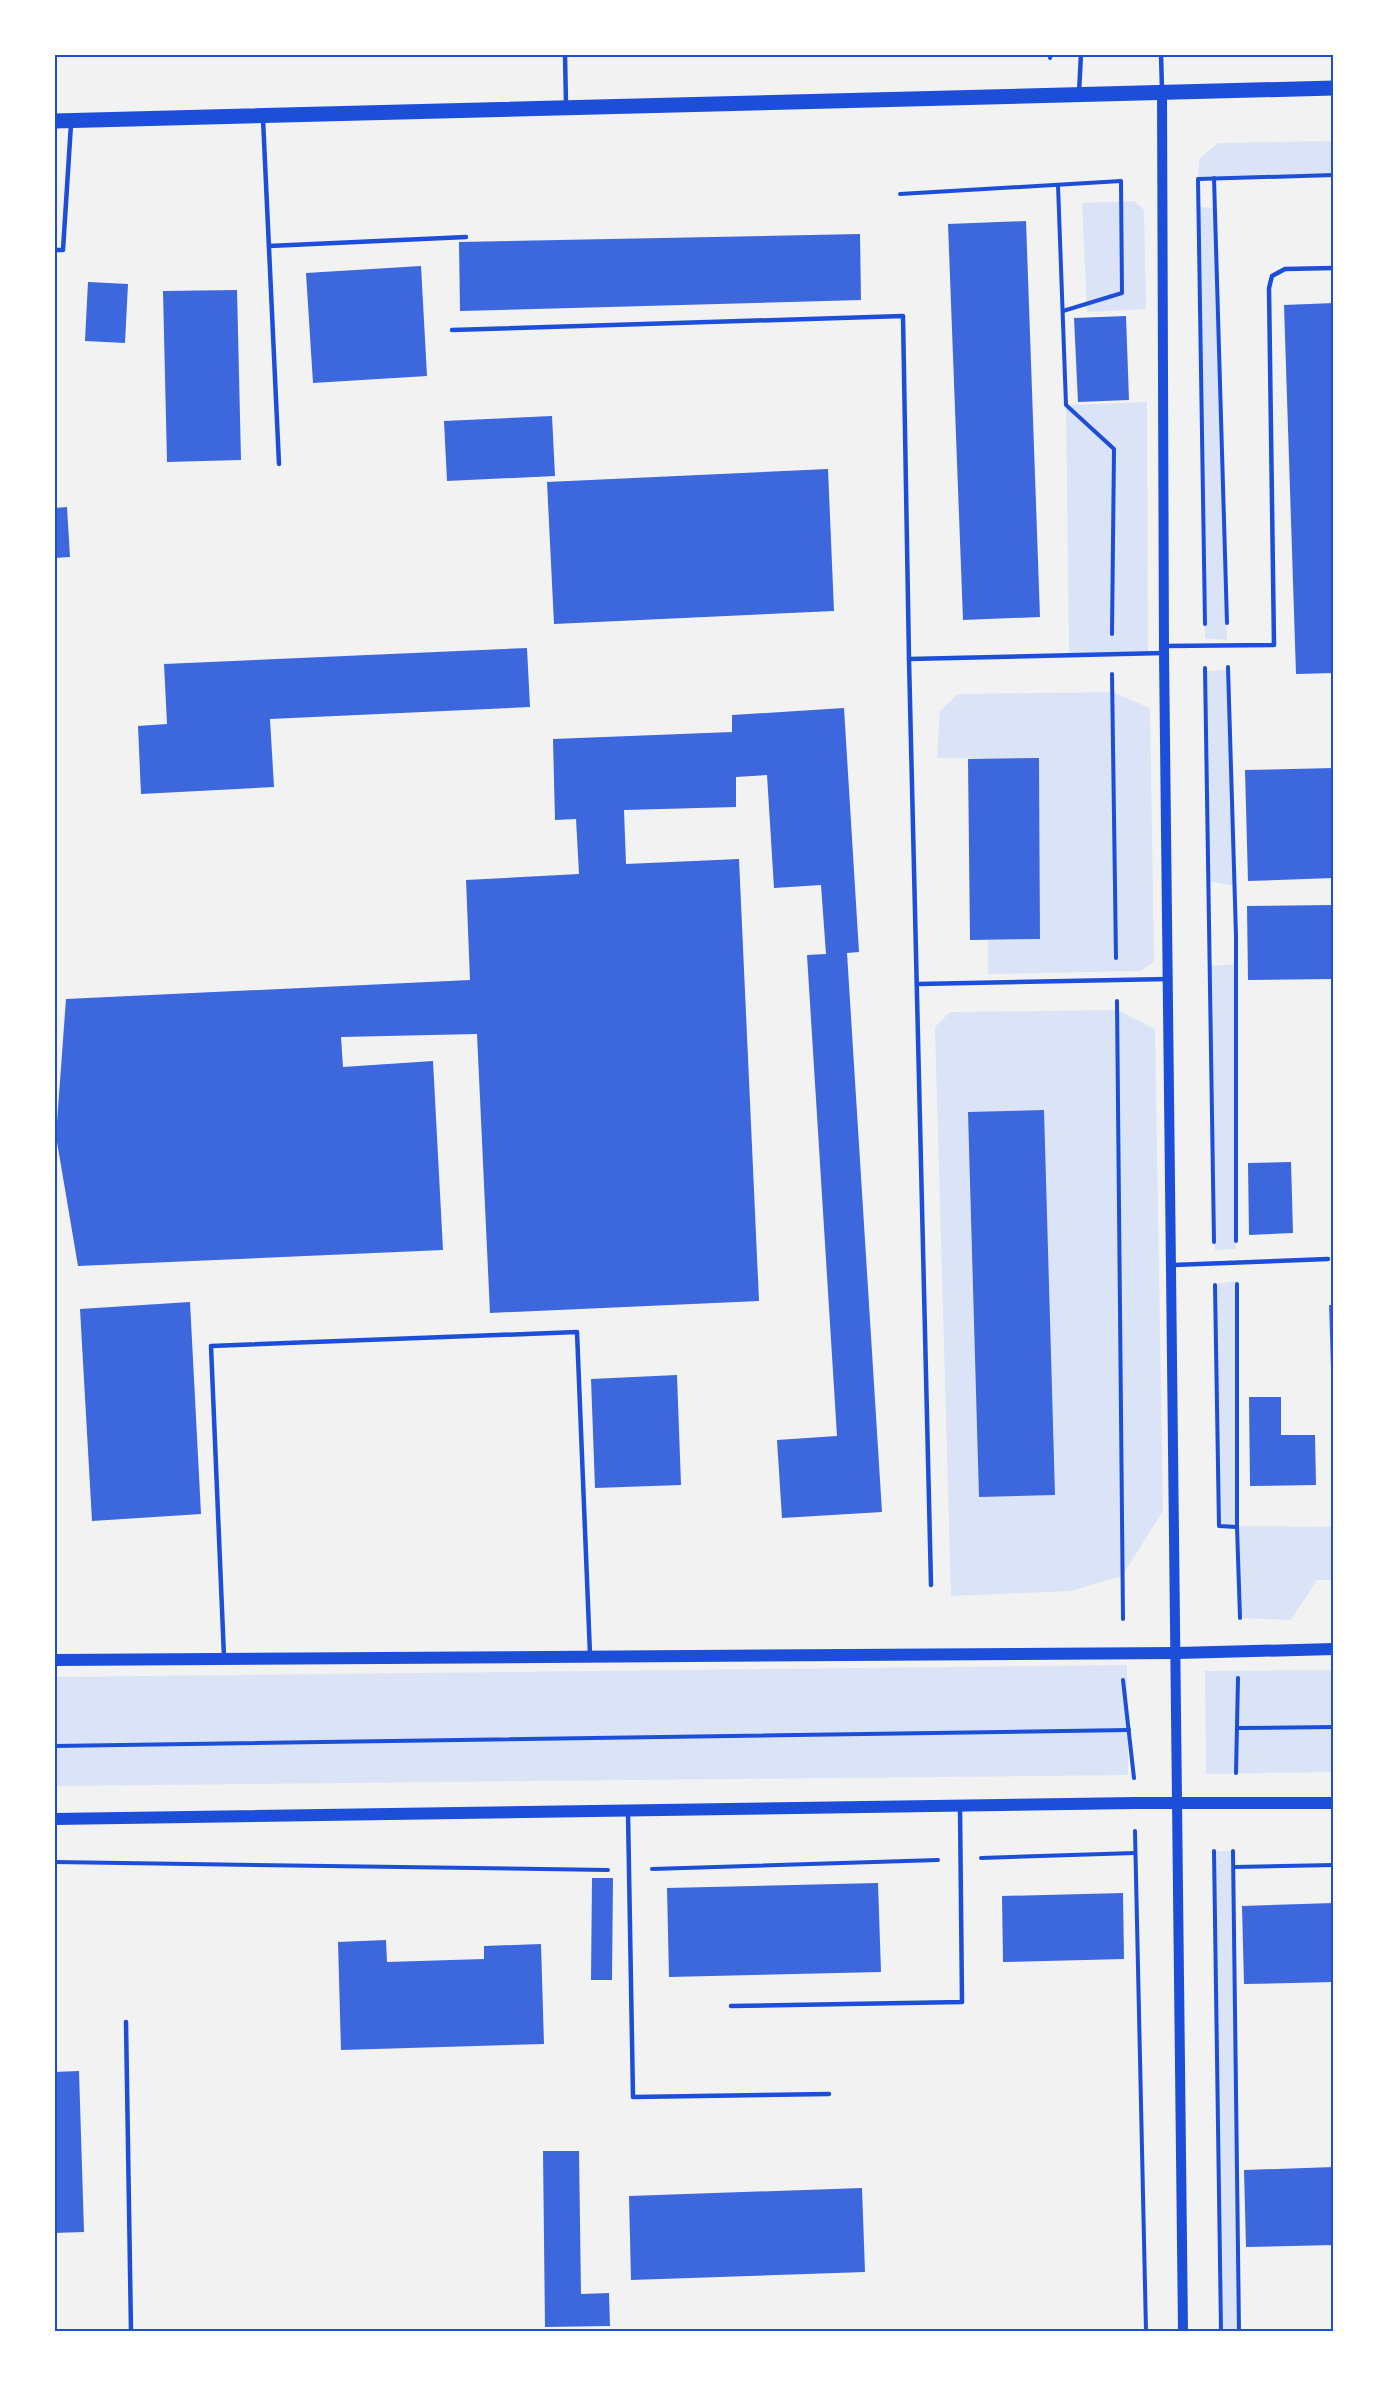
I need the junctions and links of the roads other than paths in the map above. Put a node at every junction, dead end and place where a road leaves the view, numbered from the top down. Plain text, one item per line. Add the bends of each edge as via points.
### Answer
1 (565, 54) edge
2 (1081, 54) edge
3 (1161, 54) edge
4 (1334, 88) edge
5 (1162, 92) junction
6 (1079, 96) junction
7 (566, 109) junction
8 (263, 116) junction
9 (71, 120) junction
10 (54, 121) edge
11 (465, 237) dead end
12 (268, 246) junction
13 (54, 250) edge
14 (1334, 268) edge
15 (452, 330) dead end
16 (279, 464) dead end
17 (1165, 649) junction
18 (909, 659) junction
19 (1170, 979) junction
20 (919, 984) junction
21 (1328, 1259) dead end
22 (1173, 1265) junction
23 (931, 1586) dead end
24 (1334, 1649) edge
25 (1177, 1653) junction
26 (590, 1657) junction
27 (54, 1660) edge
28 (224, 1660) junction
29 (1178, 1803) junction
30 (1334, 1803) edge
31 (960, 1806) junction
32 (628, 1810) junction
33 (54, 1819) edge
34 (731, 2007) dead end
35 (126, 2022) dead end
36 (829, 2094) dead end
37 (131, 2331) edge
38 (1183, 2331) edge

1 - 7 lane
2 - 6 lane
3 - 5 lane
4 - 5 main road
5 - 6 main road
5 - 17 street
6 - 7 main road
7 - 8 main road
8 - 9 main road
8 - 12 lane
9 - 10 main road
9 - 13 lane via 63,250
11 - 12 lane
12 - 16 lane
14 - 17 lane via 1285,269 1272,276 1269,288 1274,645
15 - 18 lane via 903,316
17 - 18 lane
17 - 19 street
18 - 20 lane
19 - 20 lane
19 - 22 street
20 - 23 lane
21 - 22 lane
22 - 25 street
24 - 25 main road
25 - 26 main road
25 - 29 street
26 - 28 main road
26 - 28 lane via 577,1332 211,1346
27 - 28 main road
29 - 30 main road
29 - 31 main road
29 - 38 street
31 - 32 main road
31 - 34 lane via 962,2002
32 - 33 main road
32 - 36 lane via 633,2097
35 - 37 lane

